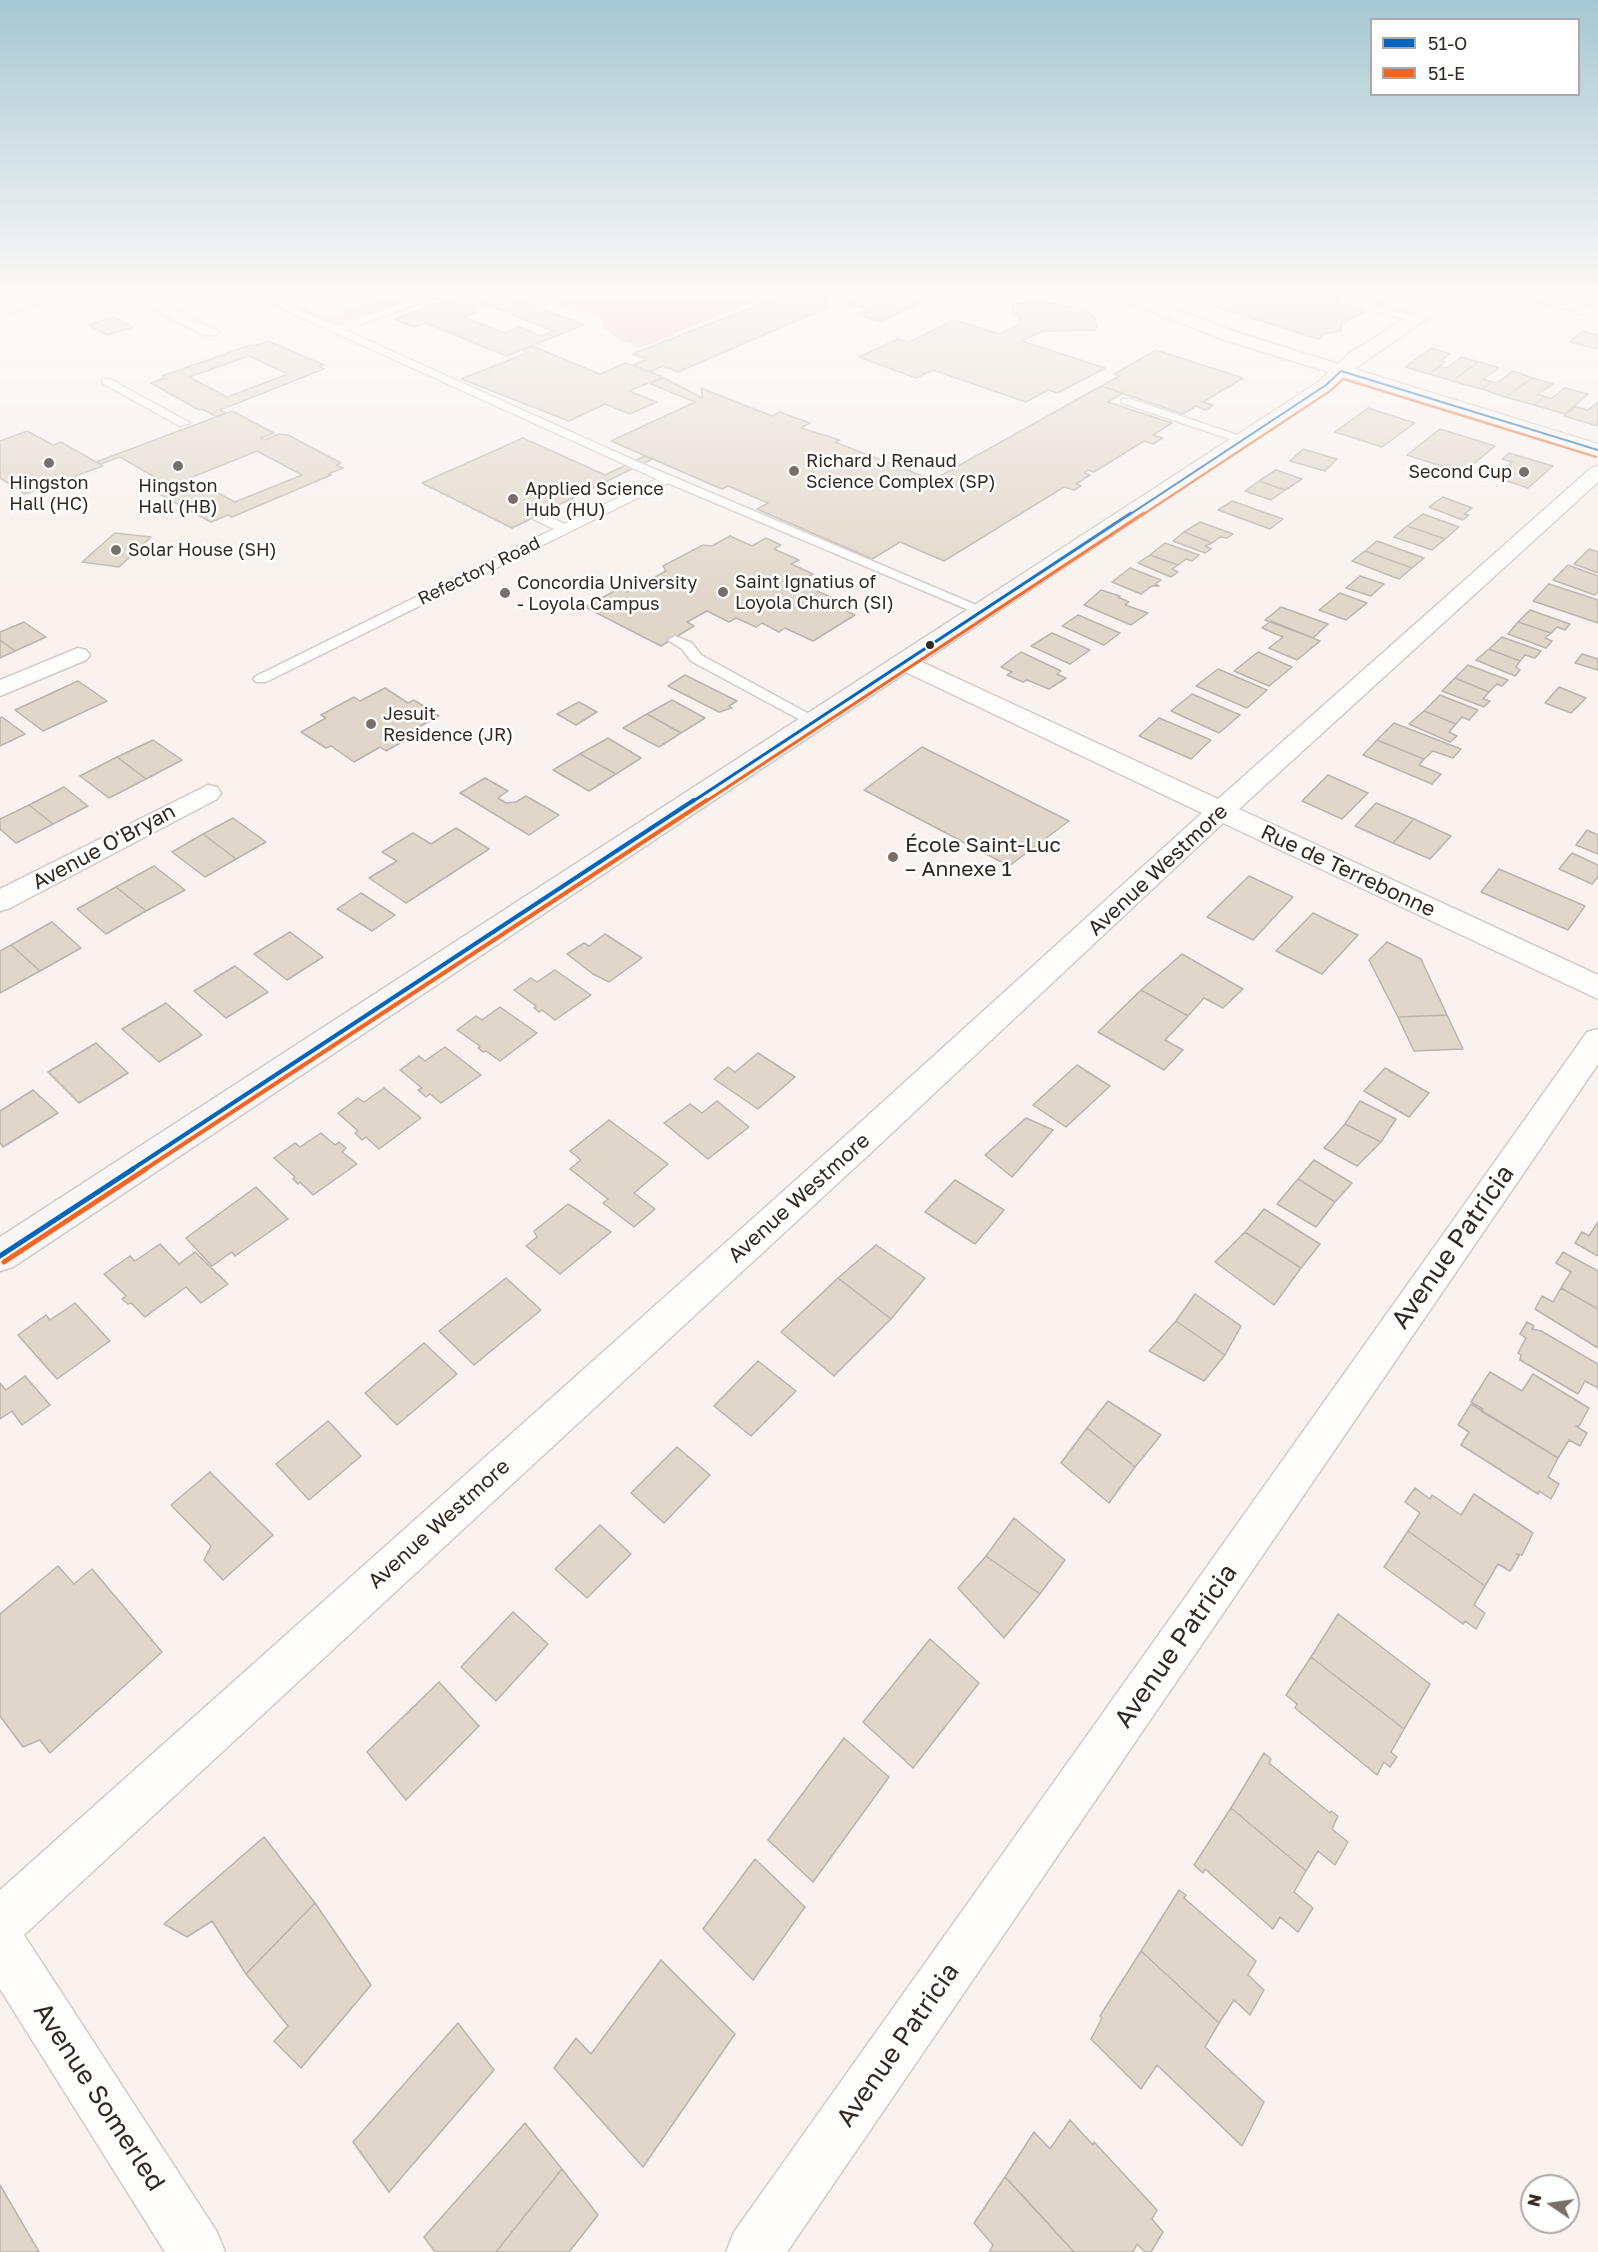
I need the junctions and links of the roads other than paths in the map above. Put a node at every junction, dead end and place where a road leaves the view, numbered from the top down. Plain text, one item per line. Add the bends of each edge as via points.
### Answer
1 (134, 396) edge
2 (483, 396) edge
3 (1309, 396) edge
4 (1423, 396) edge
5 (1126, 401) dead end
6 (184, 423) dead end
7 (1243, 439) junction
8 (1598, 450) edge
9 (1598, 472) edge
10 (668, 478) junction
11 (538, 516) dead end
12 (564, 529) junction
13 (981, 610) junction
14 (675, 640) dead end
15 (78, 655) dead end
16 (903, 662) junction
17 (261, 679) dead end
18 (0, 689) edge
19 (814, 720) junction
20 (208, 792) dead end
21 (1221, 811) junction
22 (0, 901) edge
23 (1598, 988) edge
24 (1598, 1040) edge
25 (0, 1256) edge
26 (0, 1923) edge
27 (0, 1943) edge
28 (197, 2252) edge
29 (754, 2252) edge

1 - 6 lane
2 - 10 lane
3 - 7 street
4 - 8 street
5 - 7 lane
7 - 13 street
9 - 21 street, Avenue Westmore
10 - 12 lane, Refectory Road
10 - 13 lane
11 - 12 lane
12 - 17 lane, Refectory Road
13 - 16 street
14 - 19 lane via 702,662
15 - 18 street
16 - 19 street
16 - 21 street, Rue de Terrebonne
19 - 25 street
20 - 22 street, Avenue O'Bryan
21 - 23 street, Rue de Terrebonne
21 - 26 street, Avenue Westmore
24 - 29 street, Avenue Patricia
27 - 28 street, Avenue Somerled

